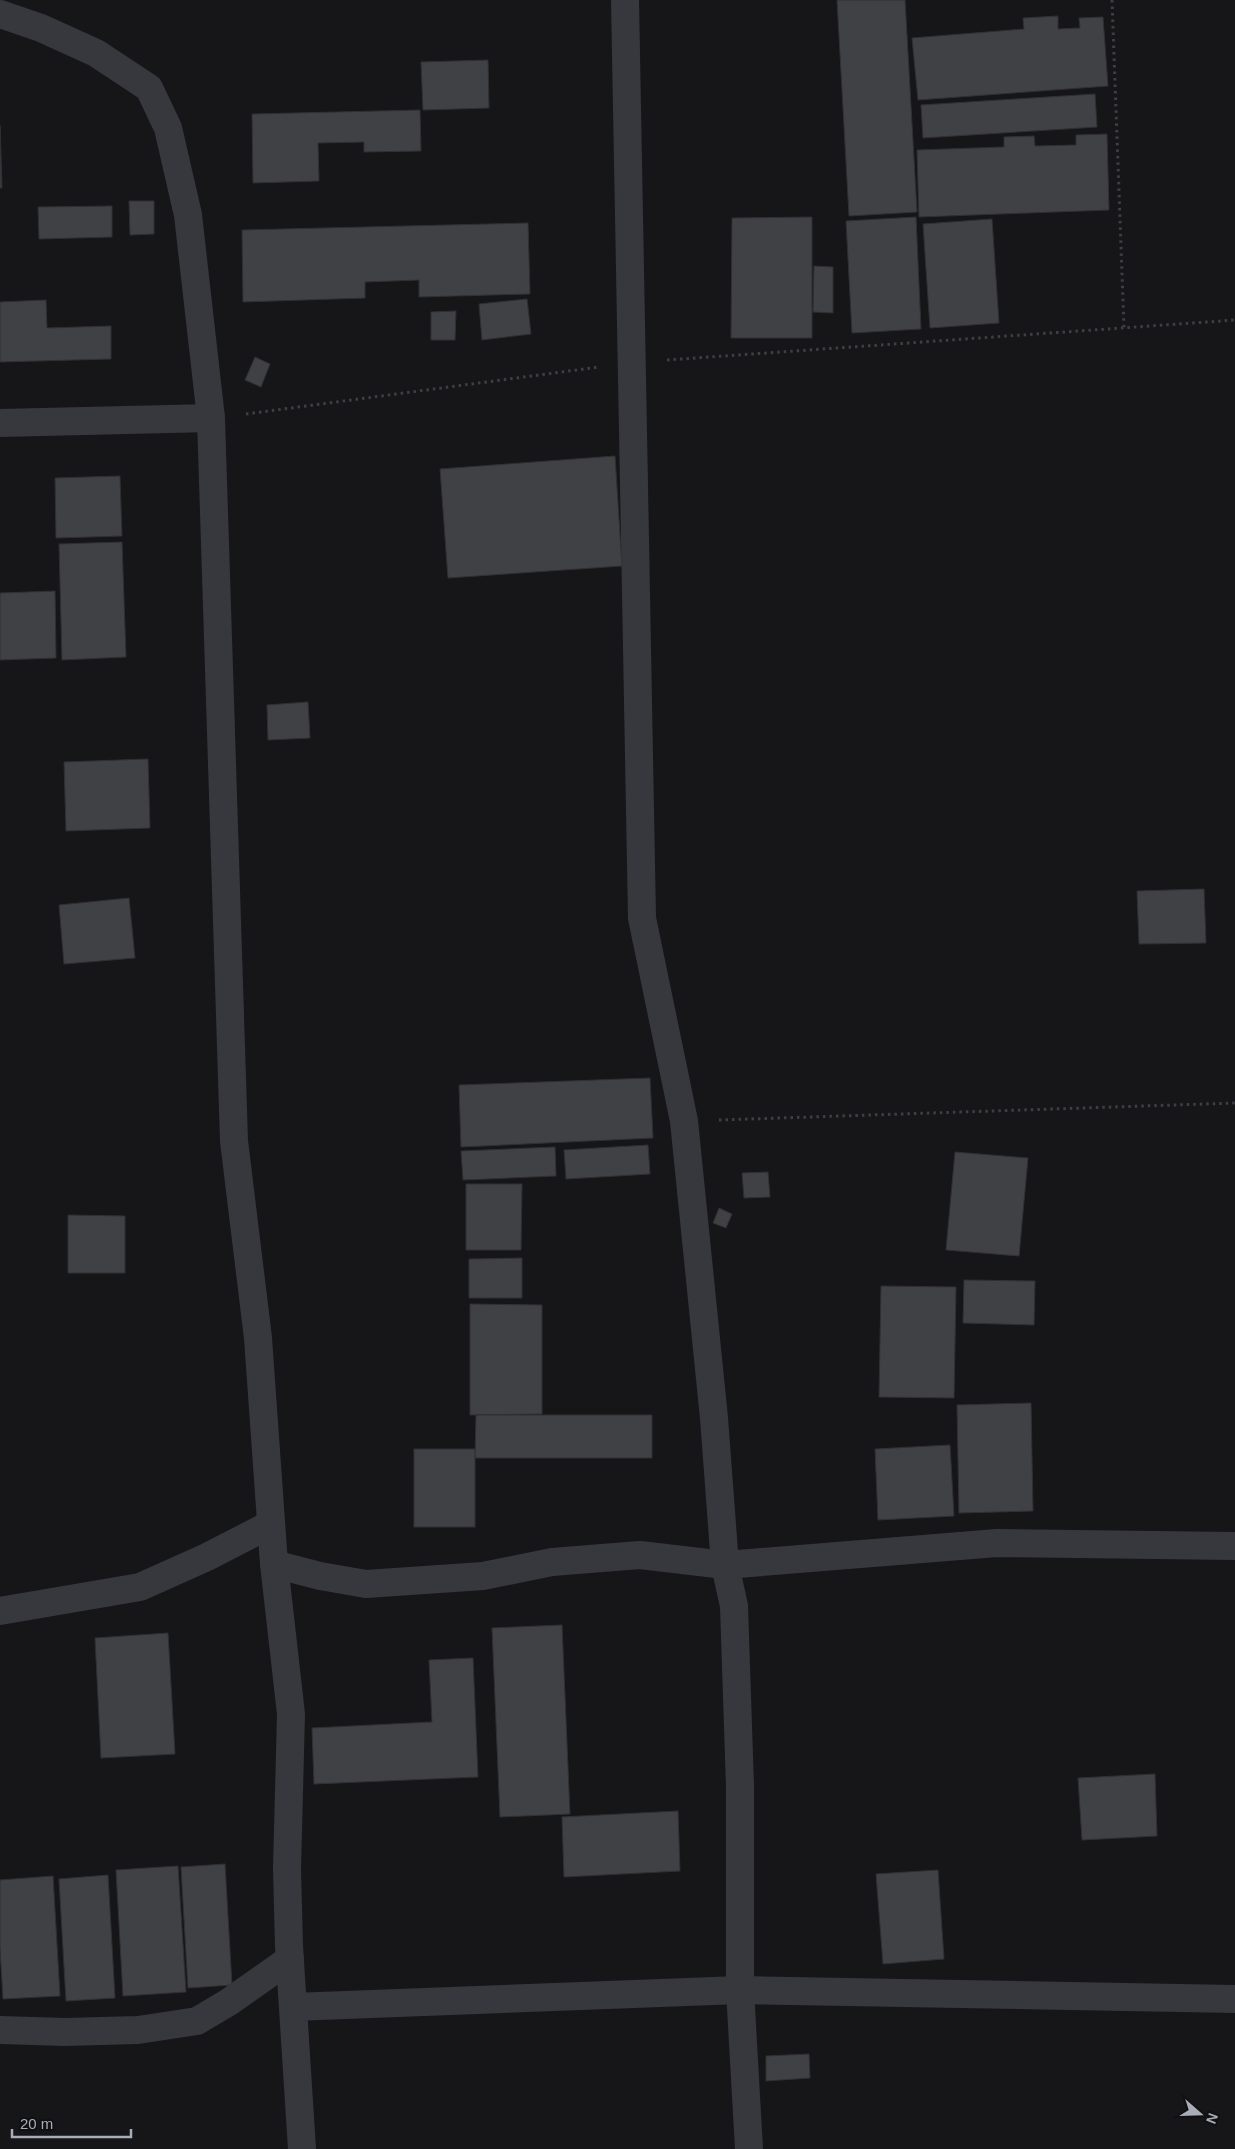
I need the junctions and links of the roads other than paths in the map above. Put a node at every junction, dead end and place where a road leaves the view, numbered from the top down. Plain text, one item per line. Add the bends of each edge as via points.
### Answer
1 (625, 0) edge
2 (0, 14) edge
3 (211, 418) junction
4 (0, 423) edge
5 (270, 1524) junction
6 (1235, 1546) edge
7 (274, 1564) junction
8 (725, 1565) junction
9 (0, 1611) edge
10 (290, 1959) junction
11 (740, 1990) junction
12 (1235, 2000) edge
13 (293, 2007) junction
14 (0, 2030) edge
15 (302, 2149) edge
16 (749, 2149) edge

1 - 8 street via 642,918 684,1121 714,1418
2 - 3 street via 96,53 149,88 168,128 188,215
3 - 4 street
3 - 5 street via 234,1141 258,1338
5 - 7 street
5 - 9 street via 140,1587
6 - 8 street via 997,1544
7 - 8 street via 366,1584 483,1576 552,1562 640,1555
7 - 10 street via 291,1714 287,1868
8 - 11 street via 734,1606 740,1786
10 - 13 street
10 - 14 street via 197,2021 138,2030
11 - 12 street
11 - 13 street
11 - 16 street
13 - 15 street

